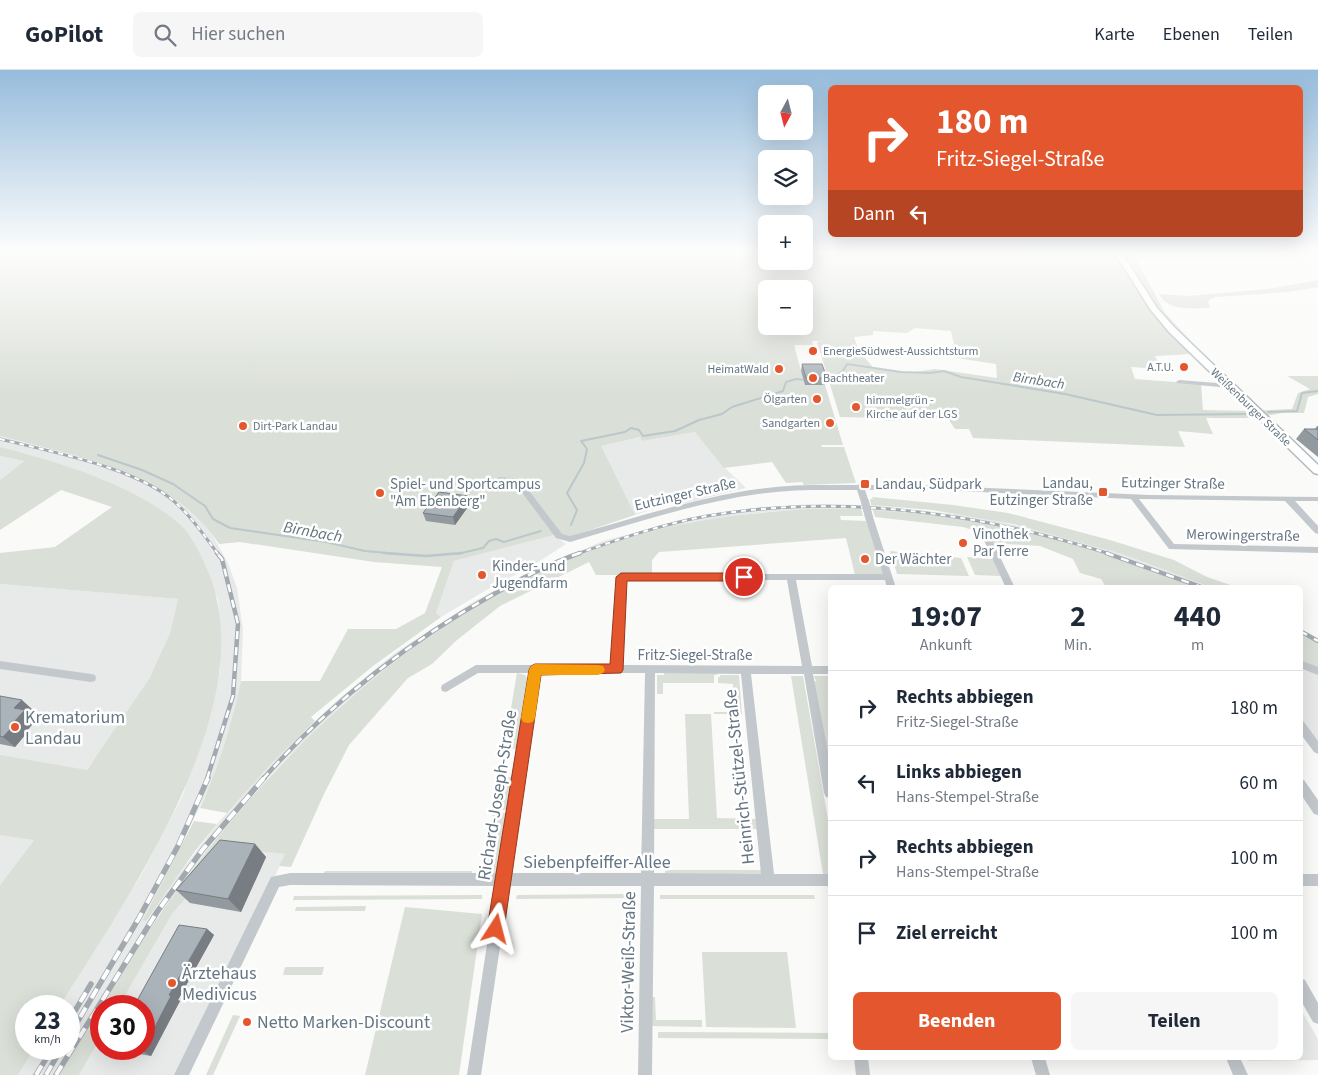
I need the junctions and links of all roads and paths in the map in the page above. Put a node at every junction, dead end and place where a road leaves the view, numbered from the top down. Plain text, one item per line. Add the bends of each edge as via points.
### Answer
1 (1148, 300) edge
2 (1179, 382) dead end
3 (1230, 386) junction
4 (1318, 471) edge
5 (502, 479) dead end
6 (860, 486) junction
7 (1133, 496) junction
8 (1287, 498) junction
9 (1318, 499) edge
10 (1318, 531) edge
11 (986, 536) dead end
12 (1318, 550) edge
13 (791, 577) junction
14 (888, 577) junction
15 (891, 585) edge
16 (1010, 585) edge
17 (0, 665) edge
18 (1303, 665) edge
19 (535, 670) junction
20 (616, 670) junction
21 (650, 670) junction
22 (746, 670) junction
23 (808, 670) junction
24 (828, 670) edge
25 (1318, 671) edge
26 (91, 678) dead end
27 (446, 688) dead end
28 (1303, 729) edge
29 (1318, 749) edge
30 (828, 782) edge
31 (1303, 788) edge
32 (1318, 810) edge
33 (503, 880) junction
34 (648, 880) junction
35 (768, 880) junction
36 (828, 880) edge
37 (1303, 880) edge
38 (1318, 880) edge
39 (1303, 990) edge
40 (1318, 1017) edge
41 (860, 1060) edge
42 (1039, 1060) edge
43 (1233, 1060) edge
44 (181, 1075) edge
45 (474, 1075) edge
46 (645, 1075) edge
47 (863, 1075) edge
48 (1043, 1075) edge
49 (1241, 1075) edge

1 - 3 street, Weißenburger Straße via 1184,343
2 - 3 street
3 - 4 street, Weißenburger Straße
5 - 6 street, Eutzinger Straße via 517,481 559,536 570,539 671,509 745,494 795,488
6 - 7 street, Eutzinger Straße
6 - 14 street, bridge
7 - 8 street, Eutzinger Straße
7 - 12 street, Merowingerstraße via 1172,547
8 - 9 street, Eutzinger Straße
8 - 10 street
11 - 16 street
13 - 14 street
13 - 20 street via 621,577
13 - 23 street
14 - 15 street
17 - 26 street
18 - 25 street
19 - 20 street, Fritz-Siegel-Straße
19 - 27 street, Fritz-Siegel-Straße via 476,670
19 - 33 street, Richard-Joseph-Straße
20 - 21 street, Fritz-Siegel-Straße
21 - 22 street, Fritz-Siegel-Straße
21 - 34 street, Viktor-Weiß-Straße
22 - 23 street, Fritz-Siegel-Straße
22 - 35 street, Heinrich-Stützel-Straße
23 - 24 street, Fritz-Siegel-Straße
23 - 30 street
28 - 29 street
31 - 32 street
33 - 34 street, Siebenpfeiffer-Allee
33 - 44 street, Siebenpfeiffer-Allee via 290,879 274,882
33 - 45 street, Richard-Joseph-Straße
34 - 35 street, Siebenpfeiffer-Allee
34 - 46 street, Viktor-Weiß-Straße
35 - 36 street, Siebenpfeiffer-Allee
37 - 38 street
39 - 40 street
41 - 47 street
42 - 48 street
43 - 49 street

